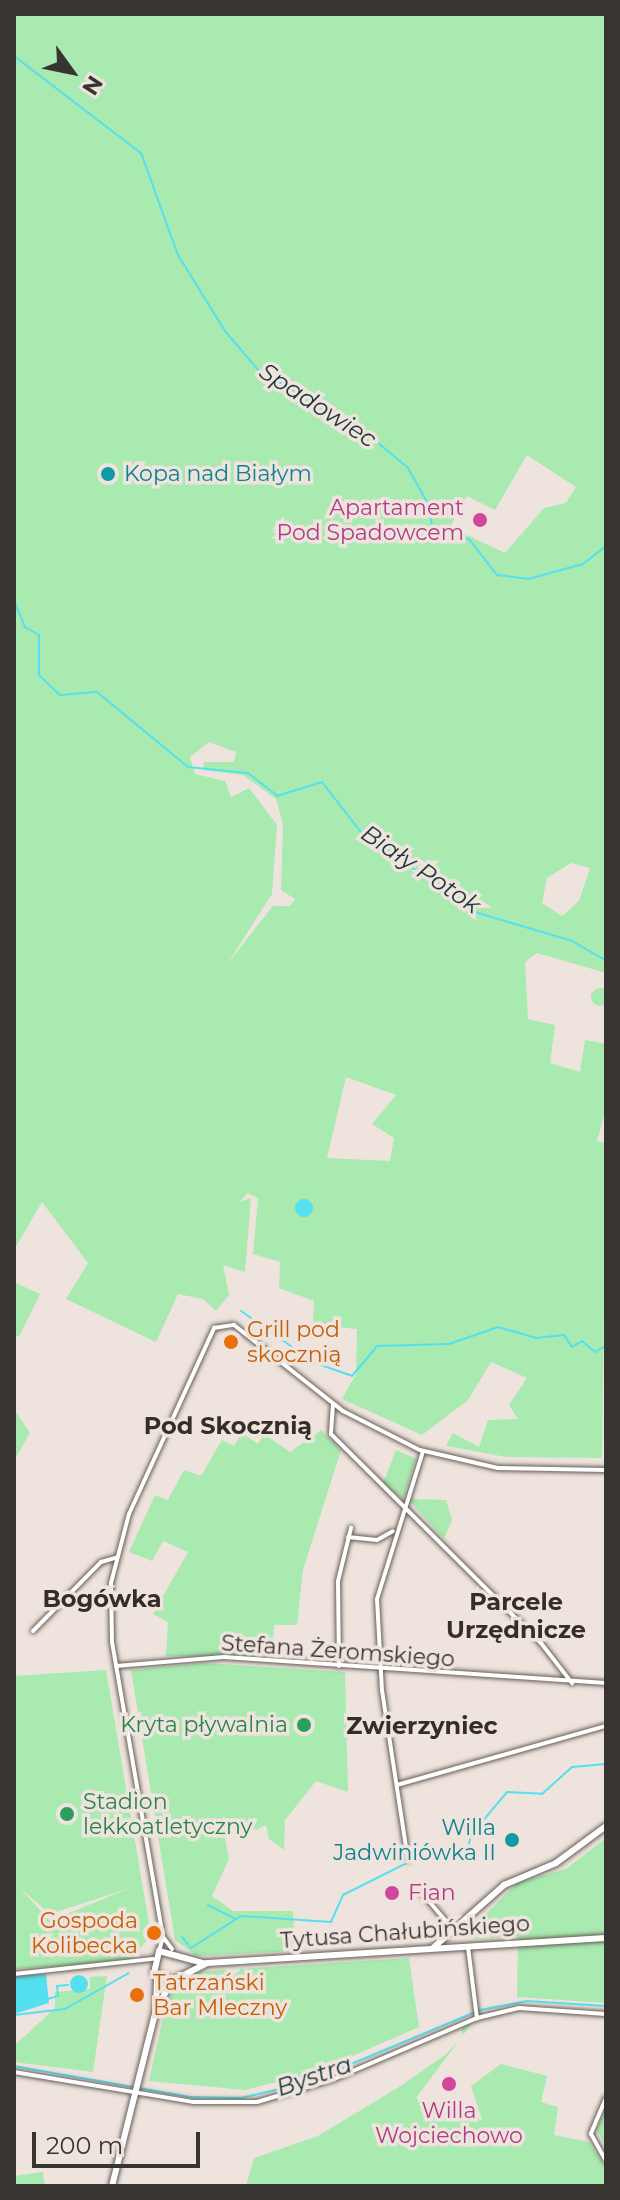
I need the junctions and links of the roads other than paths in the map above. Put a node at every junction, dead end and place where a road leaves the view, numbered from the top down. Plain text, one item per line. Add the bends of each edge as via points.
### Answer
1 (333, 1404) junction
2 (423, 1451) junction
3 (606, 1470) edge
4 (403, 1506) junction
5 (351, 1528) dead end
6 (395, 1530) junction
7 (348, 1537) junction
8 (115, 1558) junction
9 (33, 1631) dead end
10 (116, 1666) junction
11 (339, 1666) junction
12 (381, 1670) junction
13 (572, 1683) junction
14 (606, 1683) edge
15 (606, 1726) edge
16 (396, 1785) junction
17 (606, 1826) edge
18 (408, 1860) dead end
19 (417, 1887) dead end
20 (463, 1926) junction
21 (455, 1932) junction
22 (163, 1937) junction
23 (606, 1938) edge
24 (468, 1947) junction
25 (457, 1948) junction
26 (172, 1949) junction
27 (431, 1949) junction
28 (159, 1951) junction
29 (182, 1956) junction
30 (153, 1959) junction
31 (207, 1963) junction
32 (137, 1966) junction
33 (182, 1972) junction
34 (14, 1974) edge
35 (155, 1975) junction
36 (172, 1981) junction
37 (156, 2009) junction
38 (606, 2014) edge
39 (477, 2017) junction
40 (14, 2072) edge
41 (135, 2093) junction
42 (606, 2098) edge
43 (606, 2161) edge
44 (112, 2186) edge

1 - 2 street
1 - 4 street via 331,1434
1 - 8 street via 225,1323 209,1335
2 - 3 street via 498,1468
2 - 4 street
4 - 6 street
4 - 13 street
5 - 7 street
6 - 7 street via 377,1540
6 - 12 street via 377,1599
7 - 11 street via 338,1581
8 - 9 street via 101,1562
8 - 10 street via 110,1619
10 - 11 street, Stefana Żeromskiego via 198,1657
10 - 22 street
11 - 12 street, Stefana Żeromskiego
12 - 13 street, Stefana Żeromskiego
12 - 16 street
13 - 14 street, Stefana Żeromskiego
15 - 16 street
16 - 18 street
17 - 20 street via 560,1861 502,1886
19 - 21 street
20 - 21 street
20 - 25 street
21 - 27 street
22 - 26 street
22 - 28 street
23 - 24 street, Tytusa Chałubińskiego
24 - 25 street, Tytusa Chałubińskiego
24 - 39 street
25 - 27 street, Tytusa Chałubińskiego
26 - 28 street
26 - 29 street
27 - 31 street, Tytusa Chałubińskiego
28 - 30 street
29 - 31 street, Tytusa Chałubińskiego
29 - 33 street
30 - 32 street
30 - 35 street
31 - 33 street, Tytusa Chałubińskiego
32 - 34 street
32 - 35 street
33 - 36 street
35 - 36 street
35 - 37 street
36 - 37 street
37 - 41 street
38 - 39 street via 519,2008
39 - 41 street via 280,2098 225,2103
40 - 41 street
41 - 44 street
42 - 43 street via 591,2134

